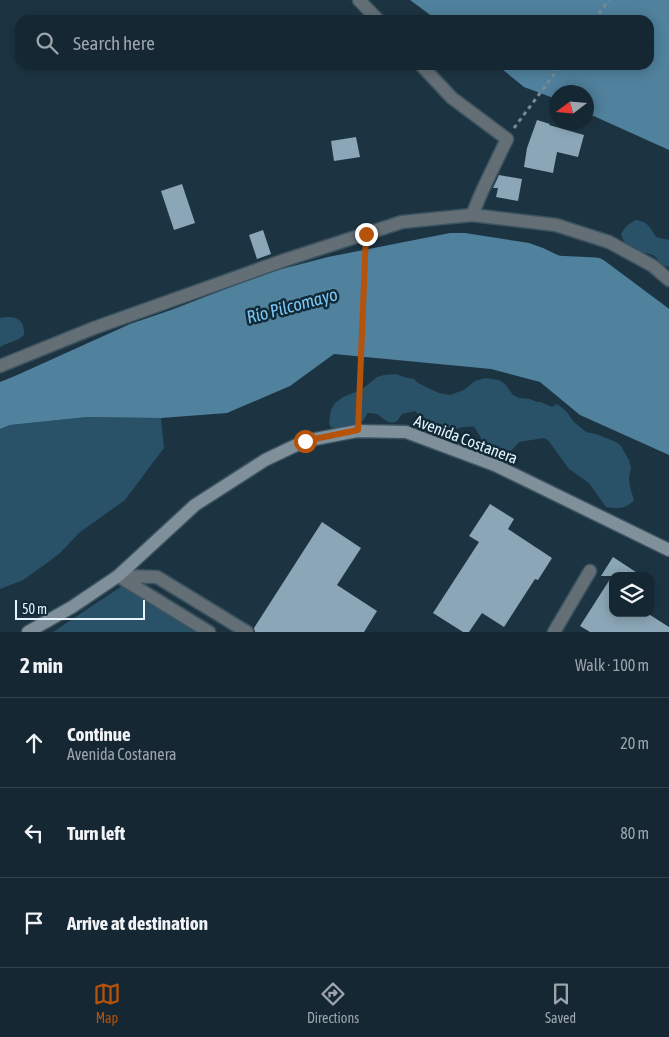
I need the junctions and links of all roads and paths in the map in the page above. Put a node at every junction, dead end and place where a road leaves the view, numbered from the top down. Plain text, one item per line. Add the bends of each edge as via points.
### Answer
1 (359, 0) edge
2 (609, 0) edge
3 (373, 15) edge
4 (598, 15) edge
5 (426, 70) edge
6 (557, 70) edge
7 (507, 139) junction
8 (472, 215) junction
9 (366, 234) junction
10 (669, 280) edge
11 (0, 366) edge
12 (358, 430) junction
13 (669, 550) edge
14 (590, 571) dead end
15 (118, 576) junction
16 (28, 632) edge
17 (209, 632) edge
18 (247, 632) edge
19 (554, 632) edge

1 - 3 street
2 - 4 path
5 - 7 street via 452,98
6 - 7 path
7 - 8 street
8 - 9 street via 402,222
8 - 10 street via 556,224 609,242 653,266
9 - 11 street via 94,328
9 - 12 path
12 - 13 street, Avenida Costanera via 406,432 497,466
12 - 15 street, Avenida Costanera via 305,441 264,460 195,505
14 - 19 street
15 - 16 street, Avenida Costanera
15 - 17 street
15 - 18 street via 157,577

